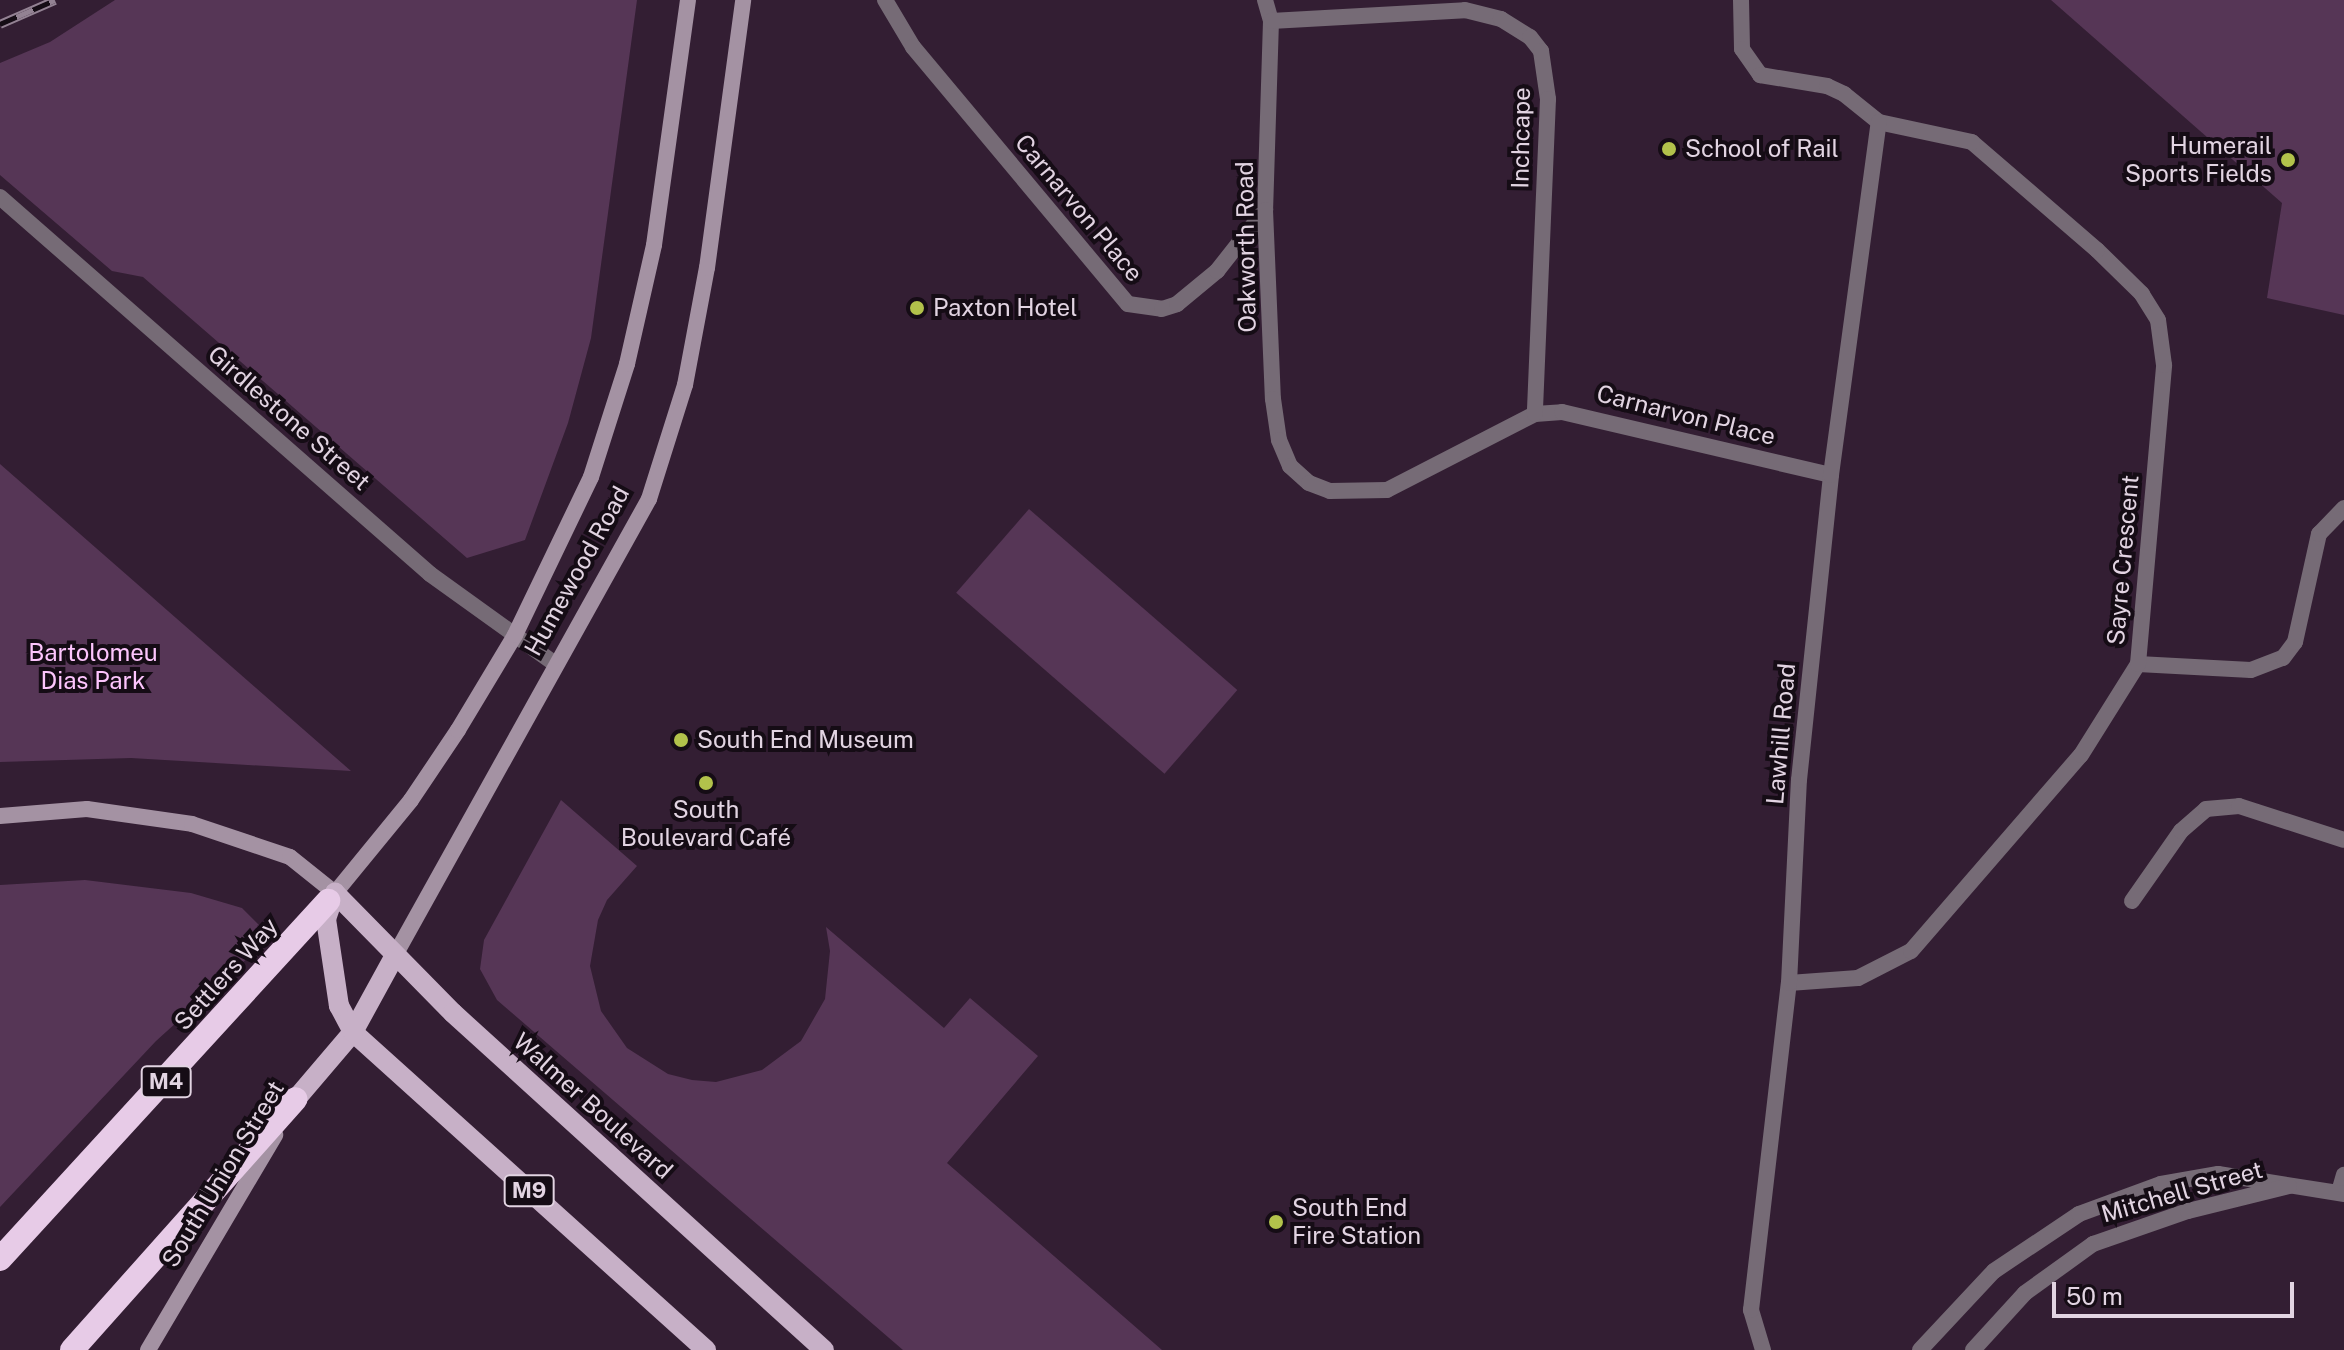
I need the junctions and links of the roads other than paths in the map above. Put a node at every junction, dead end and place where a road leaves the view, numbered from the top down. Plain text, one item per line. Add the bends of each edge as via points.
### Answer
1 (688, 0) edge
2 (743, 0) edge
3 (885, 0) edge
4 (1265, 0) edge
5 (1741, 0) edge
6 (1465, 5) edge
7 (1271, 21) junction
8 (1879, 122) junction
9 (0, 197) edge
10 (1265, 210) junction
11 (1535, 414) junction
12 (1831, 475) junction
13 (1309, 483) joint
14 (2344, 508) edge
15 (515, 635) junction
16 (554, 663) junction
17 (2138, 664) junction
18 (0, 816) edge
19 (2344, 840) edge
20 (331, 897) junction
21 (2132, 901) dead end
22 (394, 957) junction
23 (1789, 983) junction
24 (353, 1032) junction
25 (296, 1099) junction
26 (2344, 1175) edge
27 (2303, 1183) junction
28 (2342, 1193) edge
29 (0, 1259) edge
30 (72, 1350) edge
31 (148, 1350) edge
32 (706, 1350) edge
33 (824, 1350) edge
34 (1763, 1350) edge
35 (1920, 1350) edge
36 (1973, 1350) edge

1 - 15 main road, Humewood Road / M4 via 654,245 627,364 591,477
2 - 16 main road, Humewood Road via 707,268 685,385 649,499
3 - 10 street, Carnarvon Place via 913,47 1128,304 1162,309 1177,304 1217,271
4 - 7 street, Oakworth Road
5 - 8 street via 1742,49 1760,75 1827,86
6 - 7 street, Inchcape
6 - 11 street, Inchcape via 1530,37 1541,51 1547,78
7 - 10 street, Oakworth Road
8 - 12 street, Lawhill Road
8 - 17 street, Sayre Crescent via 1972,142 2097,250 2142,294 2158,320 2164,365
9 - 15 street, Girdlestone Street via 430,574
10 - 13 street, Oakworth Road via 1279,440 1290,466
11 - 12 street, Carnarvon Place via 1588,415
11 - 13 street, Carnarvon Place via 1387,490 1330,491
12 - 23 street, Lawhill Road via 1799,780
14 - 17 street via 2319,534 2295,642 2283,658 2251,670
15 - 16 street, Girdlestone Street
15 - 20 main road, Humewood Road / M4 via 419,788
16 - 22 main road, Humewood Road
17 - 23 street, Sayre Crescent via 2081,755 1911,951 1858,978
18 - 20 main road via 87,809 192,824 290,857
19 - 21 street via 2239,806 2206,809 2181,831
20 - 22 main road, Walmer Boulevard
20 - 24 main road, M9 via 339,1006
20 - 29 highway, Settlers Way / M4
22 - 24 main road, Humewood Road
22 - 33 main road, Walmer Boulevard
23 - 34 street, Lawhill Road via 1751,1310
24 - 25 main road, South Union Street
24 - 32 main road, M9
25 - 30 highway
25 - 31 main road, South Union Street
26 - 28 street
27 - 28 street, Mitchell Street
27 - 35 street, Mitchell Street via 2218,1174 2161,1184 2079,1214 1994,1271
27 - 36 street, Mitchell Street via 2188,1211 2093,1244 2025,1293

